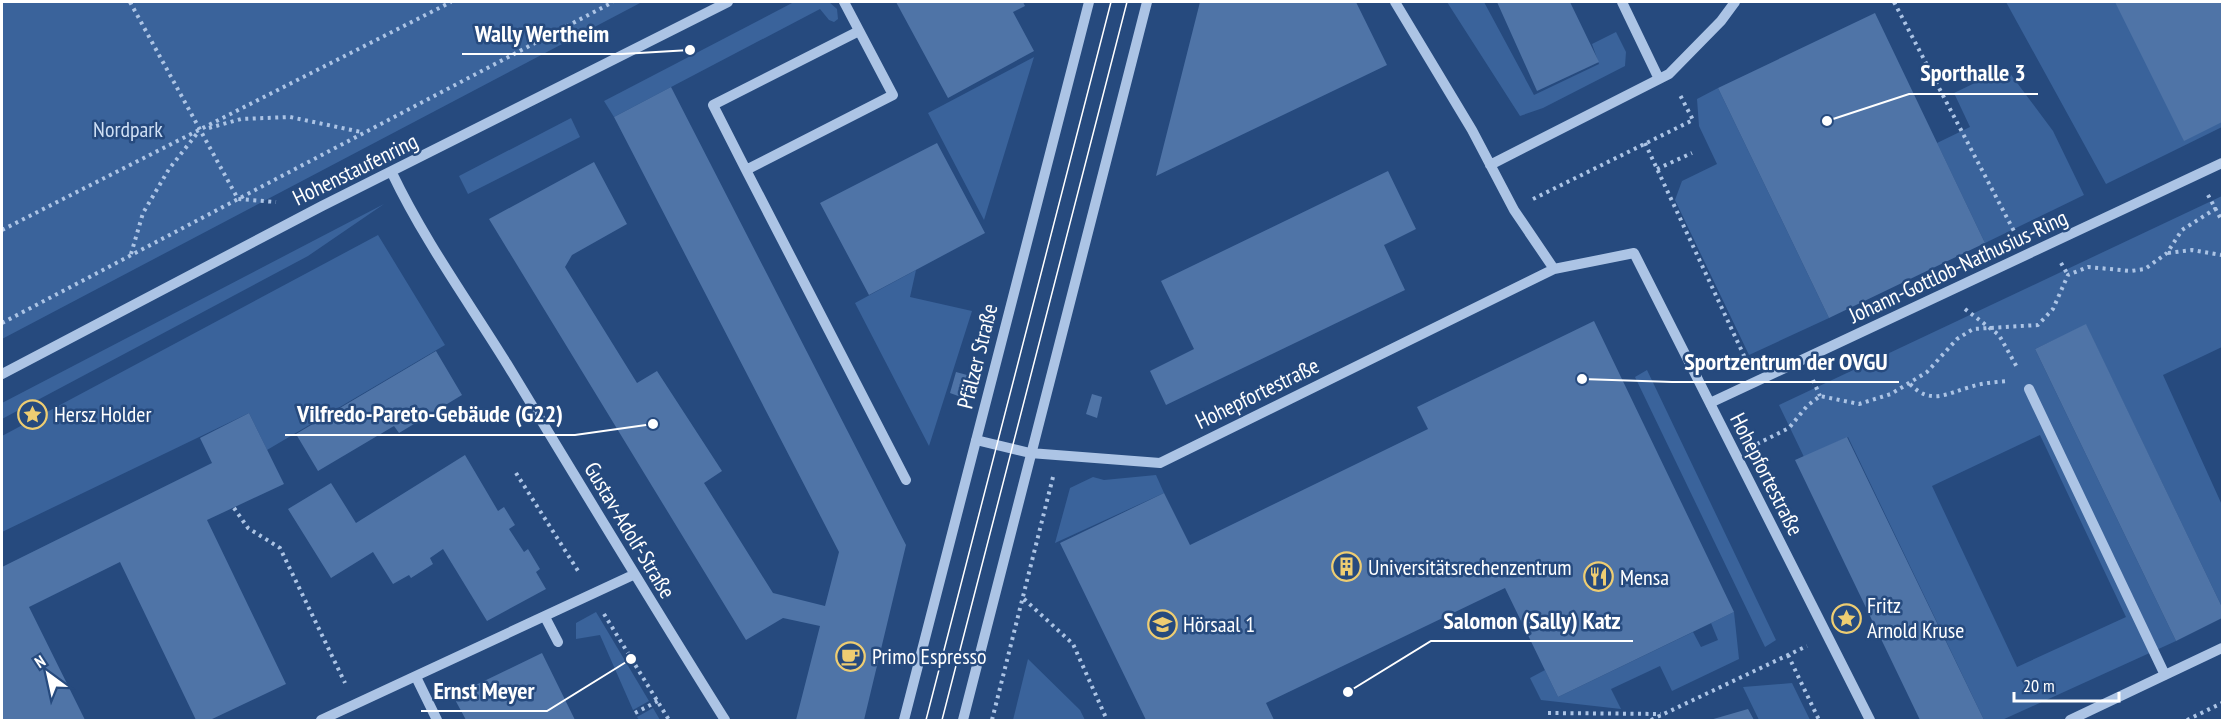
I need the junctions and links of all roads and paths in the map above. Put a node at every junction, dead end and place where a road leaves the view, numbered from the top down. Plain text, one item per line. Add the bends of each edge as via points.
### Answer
1 (130, 2) edge
2 (451, 2) edge
3 (613, 2) edge
4 (728, 2) edge
5 (844, 2) edge
6 (1089, 2) edge
7 (1147, 2) edge
8 (1395, 2) edge
9 (1622, 2) edge
10 (1735, 2) edge
11 (1894, 2) edge
12 (859, 31) junction
13 (1664, 76) junction
14 (200, 130) junction
15 (361, 133) junction
16 (1645, 143) junction
17 (1692, 153) dead end
18 (2223, 163) edge
19 (1491, 165) junction
20 (746, 170) junction
21 (1657, 170) junction
22 (392, 173) junction
23 (2198, 174) junction
24 (234, 191) dead end
25 (1545, 192) dead end
26 (2215, 209) junction
27 (2223, 209) edge
28 (2223, 221) edge
29 (2, 230) edge
30 (2167, 253) junction
31 (2026, 255) junction
32 (2223, 255) edge
33 (130, 256) junction
34 (1554, 269) junction
35 (1946, 293) junction
36 (2, 323) edge
37 (1987, 326) junction
38 (2, 374) edge
39 (1756, 382) junction
40 (1910, 384) junction
41 (2029, 389) junction
42 (1710, 403) junction
43 (976, 440) junction
44 (1030, 453) junction
45 (1736, 454) junction
46 (906, 480) dead end
47 (234, 507) dead end
48 (633, 575) junction
49 (1024, 599) dead end
50 (545, 617) junction
51 (1827, 635) junction
52 (558, 642) dead end
53 (2223, 648) edge
54 (1788, 655) junction
55 (2166, 675) junction
56 (416, 677) junction
57 (658, 701) dead end
58 (356, 704) junction
59 (2223, 704) edge
60 (635, 713) dead end
61 (1548, 713) dead end
62 (1663, 714) junction
63 (321, 720) edge
64 (437, 720) edge
65 (725, 720) edge
66 (904, 720) edge
67 (963, 720) edge
68 (1107, 720) edge
69 (1651, 720) edge
70 (1819, 720) edge
71 (1870, 720) edge
72 (2070, 720) edge
73 (2187, 720) edge

1 - 14 path
2 - 14 path
3 - 15 path, Hohenstaufenring
4 - 22 street, Hohenstaufenring
5 - 12 street
6 - 43 street, Pfälzer Straße
7 - 44 street
8 - 19 street
9 - 13 street
10 - 13 street via 1721,21
11 - 31 path
12 - 20 street via 892,95
12 - 20 street via 713,105
13 - 16 path via 1693,120
13 - 19 street
14 - 15 path via 241,119 290,117
14 - 24 path
14 - 29 path
14 - 33 path via 169,169 143,213
15 - 33 path, Hohenstaufenring
16 - 21 path
16 - 25 path
17 - 21 path
18 - 23 street, Johann-Gottlob-Nathusius-Ring
19 - 34 street via 1514,210
20 - 46 street
21 - 39 path
22 - 38 street, Hohenstaufenring
22 - 48 street, Gustav-Adolf-Straße
23 - 26 path
23 - 31 street, Johann-Gottlob-Nathusius-Ring
26 - 27 path
26 - 28 path
26 - 30 path via 2181,231
30 - 32 path via 2192,250
30 - 37 path via 2138,271 2088,267 2068,275 2053,309 2038,325
31 - 35 street, Johann-Gottlob-Nathusius-Ring
33 - 36 path, Hohenstaufenring
34 - 42 street, Hohepfortestraße via 1634,253
34 - 44 street, Hohepfortestraße via 1160,463
35 - 37 path
35 - 39 street, Johann-Gottlob-Nathusius-Ring
37 - 40 path via 1964,333
37 - 41 path via 1999,335
39 - 42 street, Johann-Gottlob-Nathusius-Ring
40 - 41 path via 1920,394 1935,398 2000,382 2021,381
40 - 45 path via 1859,404 1820,396 1789,428
41 - 55 street
42 - 45 street, Hohepfortestraße
43 - 44 street, Hohepfortestraße
43 - 66 street, Pfälzer Straße
44 - 67 street
45 - 51 street, Hohepfortestraße
47 - 58 path via 248,528 280,548
48 - 50 street
48 - 65 street, Gustav-Adolf-Straße
49 - 68 path via 1073,644
50 - 52 street
50 - 56 street
51 - 54 path
51 - 71 street, Hohepfortestraße
53 - 55 street
54 - 62 path
54 - 70 path
55 - 72 street
56 - 58 street
56 - 64 street
57 - 60 path
58 - 63 street
59 - 73 path
61 - 62 path
62 - 69 path

